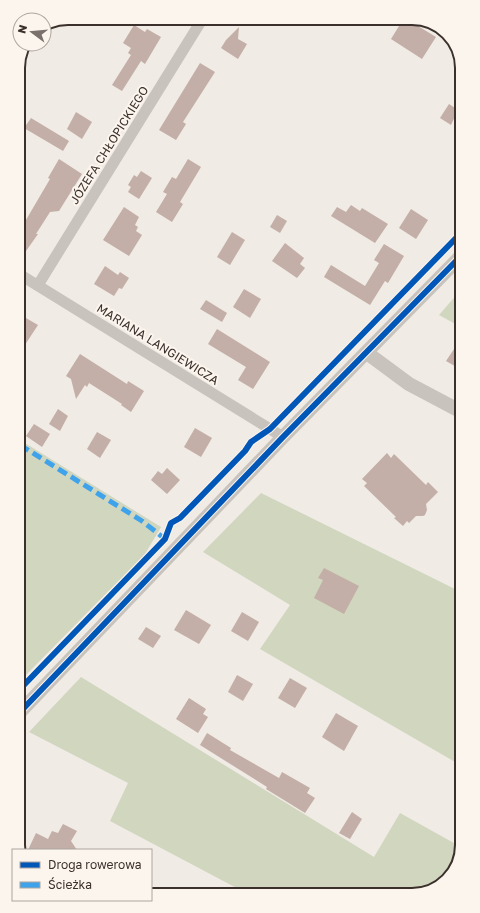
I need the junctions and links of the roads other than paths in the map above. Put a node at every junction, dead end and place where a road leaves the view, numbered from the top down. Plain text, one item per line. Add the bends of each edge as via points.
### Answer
1 (199, 25) edge
2 (455, 262) edge
3 (25, 277) edge
4 (38, 285) junction
5 (366, 353) junction
6 (455, 408) edge
7 (283, 437) junction
8 (25, 707) edge

1 - 4 street, JÓZEFA CHŁOPICKIEGO
2 - 5 street
3 - 4 street, MARIANA LANGIEWICZA
4 - 7 street, MARIANA LANGIEWICZA
5 - 6 street via 409,384
5 - 7 street
7 - 8 street

